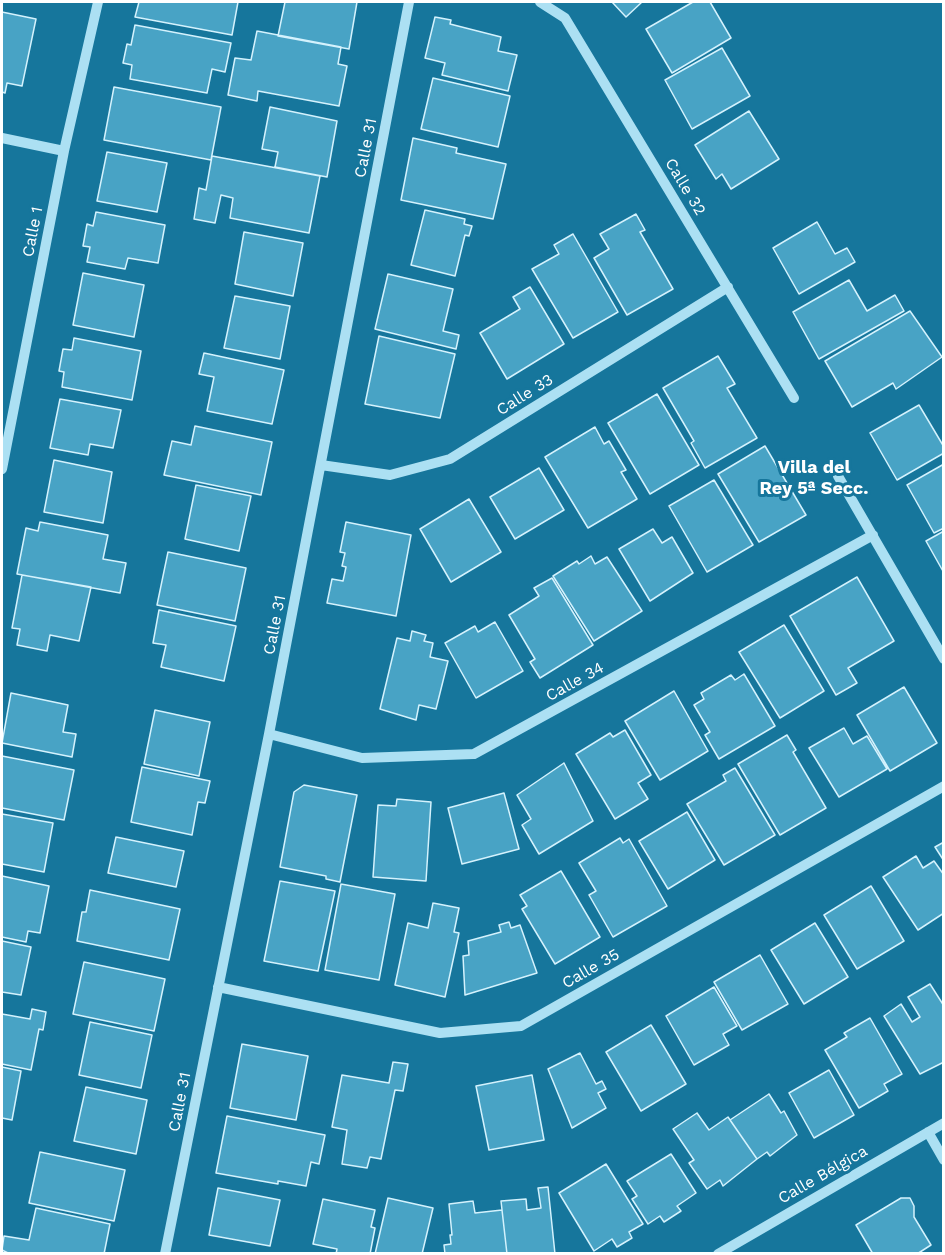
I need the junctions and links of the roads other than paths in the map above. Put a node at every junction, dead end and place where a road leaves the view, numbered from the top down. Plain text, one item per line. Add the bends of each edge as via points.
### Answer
1 (98, 2) edge
2 (409, 2) edge
3 (540, 2) edge
4 (2, 138) edge
5 (64, 151) junction
6 (728, 287) junction
7 (794, 398) dead end
8 (3, 448) edge
9 (321, 465) junction
10 (2, 469) edge
11 (838, 476) dead end
12 (873, 535) junction
13 (944, 659) edge
14 (269, 734) junction
15 (944, 786) edge
16 (218, 987) junction
17 (944, 1123) edge
18 (928, 1132) junction
19 (944, 1160) edge
20 (165, 1254) edge
21 (718, 1254) edge

1 - 5 street, Calle 1
2 - 9 street, Calle 31
3 - 6 street, Calle 32 via 566,18
4 - 5 street
5 - 8 street, Calle 1
6 - 7 street, Calle 32
6 - 9 street, Calle 33 via 450,459 390,475
8 - 10 street, Calle 1
9 - 14 street, Calle 31
11 - 12 street
12 - 13 street
12 - 14 street, Calle 34 via 474,754 362,758
14 - 16 street, Calle 31
15 - 16 street, Calle 35 via 521,1026 440,1033
16 - 20 street, Calle 31
17 - 18 street, Calle Bélgica
18 - 19 street
18 - 21 street, Calle Bélgica

